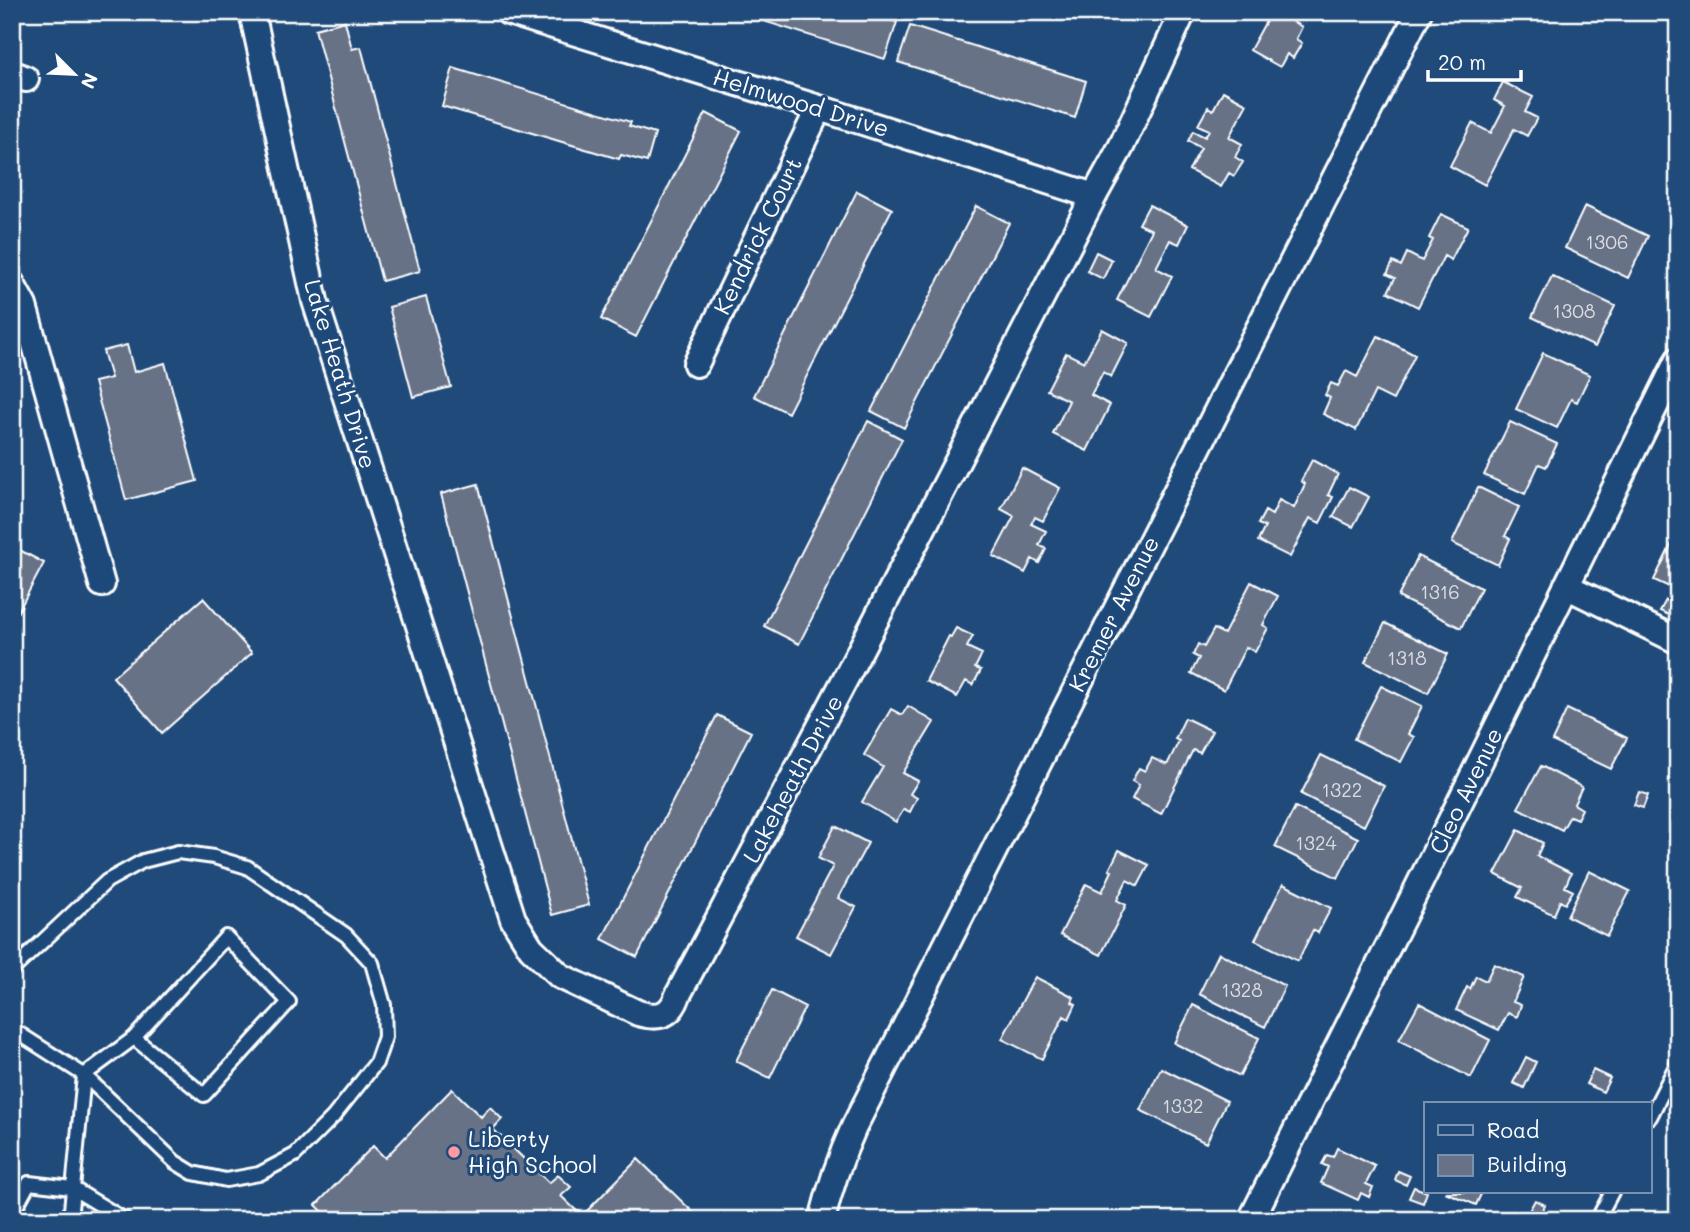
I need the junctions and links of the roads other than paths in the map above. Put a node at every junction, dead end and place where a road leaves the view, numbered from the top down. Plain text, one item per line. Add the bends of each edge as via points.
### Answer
1 (252, 12) edge
2 (508, 12) edge
3 (1182, 12) edge
4 (1419, 12) edge
5 (819, 108) junction
6 (1094, 196) junction
7 (18, 295) edge
8 (12, 328) edge
9 (1678, 360) edge
10 (696, 364) dead end
11 (102, 584) dead end
12 (1566, 586) junction
13 (1678, 641) edge
14 (452, 729) joint
15 (12, 970) edge
16 (12, 1029) edge
17 (134, 1038) junction
18 (1678, 1062) edge
19 (84, 1075) junction
20 (1652, 1113) edge
21 (72, 1188) junction
22 (1611, 1194) edge
23 (12, 1214) edge
24 (70, 1220) edge
25 (125, 1220) edge
26 (822, 1220) edge
27 (1251, 1220) edge
28 (1597, 1220) edge

1 - 14 street, Lake Heath Drive via 315,301
2 - 5 street, Helmwood Drive
3 - 6 street
4 - 26 street, Kremer Avenue via 854,1127
5 - 6 street, Helmwood Drive
5 - 10 street, Kendrick Court
6 - 14 street, Lakeheath Drive via 851,668 675,1003 665,1013 651,1017 638,1013 560,976 531,948 513,919
7 - 8 street
7 - 11 street
9 - 12 street, Cleo Avenue
12 - 13 street
12 - 27 street, Cleo Avenue
15 - 19 lane via 107,881 142,861 178,852 247,867 346,935 372,963 384,1005 386,1037 376,1063 295,1155 259,1174 226,1180 193,1172 175,1161
16 - 19 lane
17 - 17 lane via 226,937 289,1002 204,1095
17 - 19 lane
18 - 20 lane
19 - 21 lane
21 - 23 lane via 29,1183
21 - 24 lane
21 - 25 lane
22 - 28 lane

